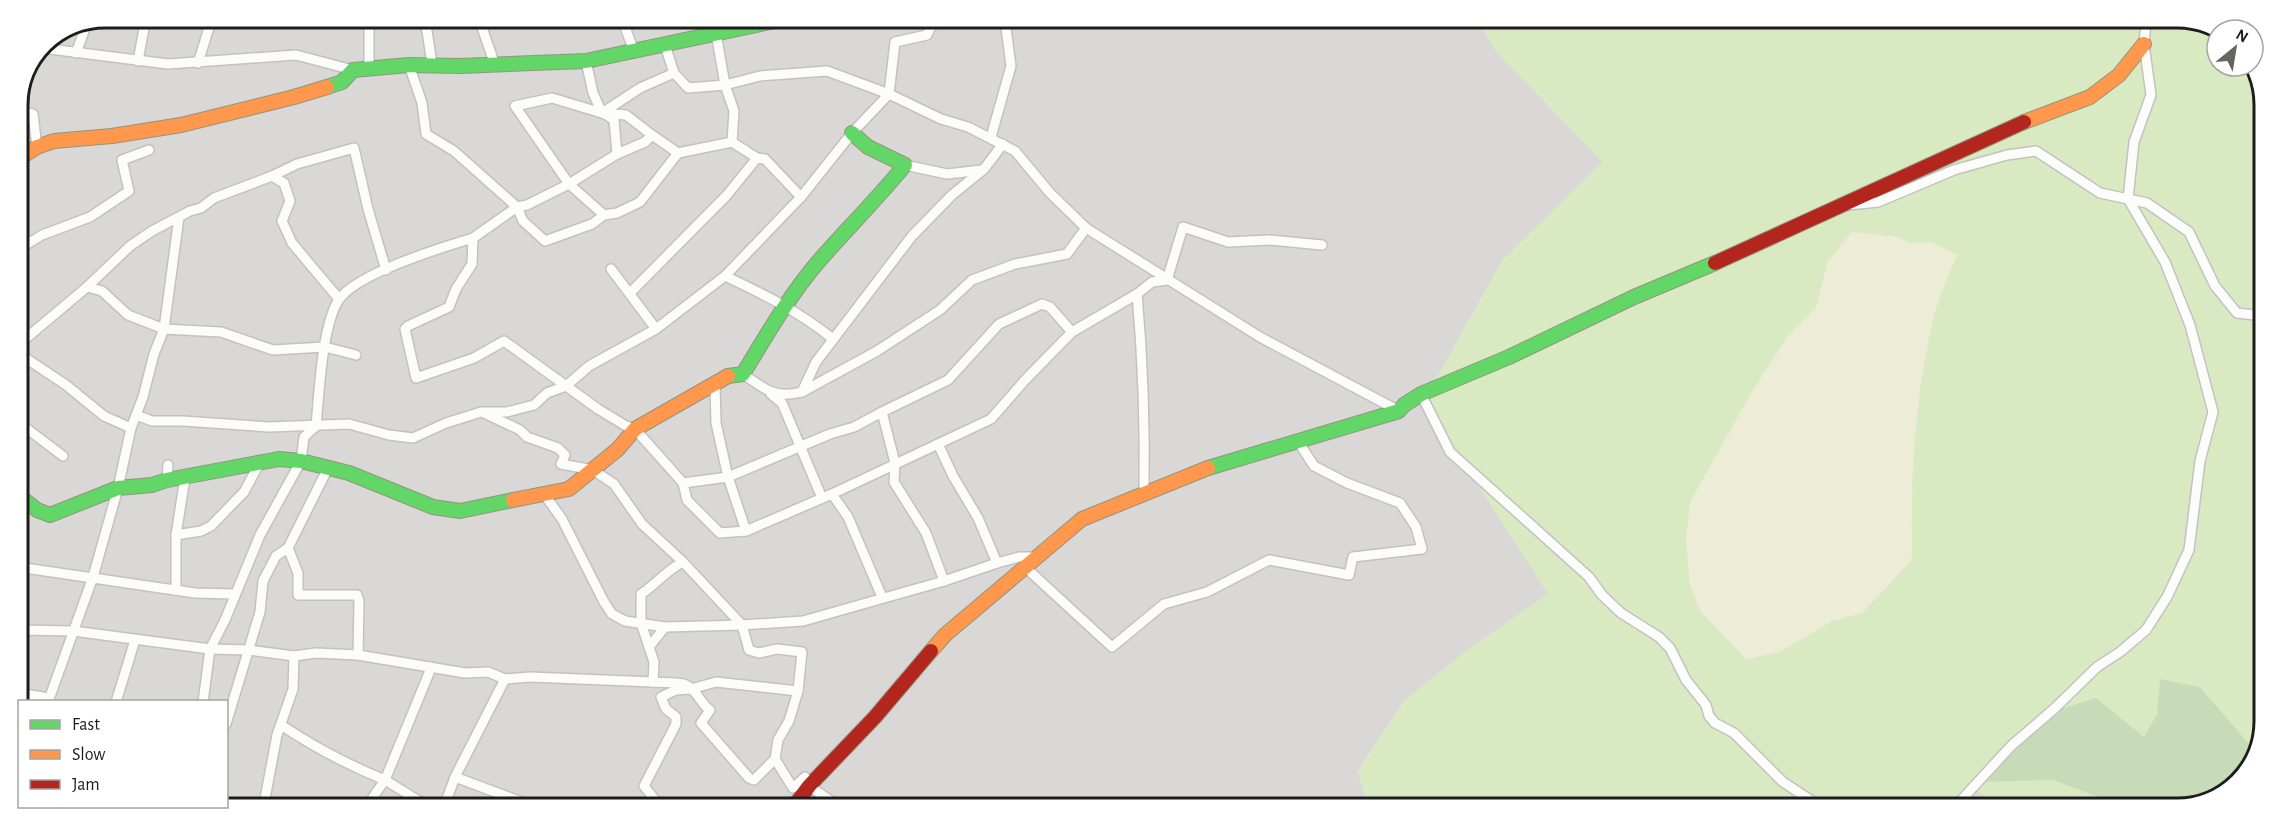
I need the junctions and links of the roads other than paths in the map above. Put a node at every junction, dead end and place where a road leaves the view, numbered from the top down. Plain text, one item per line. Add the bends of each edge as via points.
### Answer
1 (144, 28) edge
2 (209, 28) edge
3 (369, 28) edge
4 (426, 28) edge
5 (482, 28) edge
6 (625, 28) edge
7 (708, 28) edge
8 (713, 28) edge
9 (930, 28) edge
10 (1006, 28) edge
11 (2145, 28) edge
12 (84, 32) edge
13 (2144, 44) junction
14 (665, 45) junction
15 (53, 50) edge
16 (634, 51) junction
17 (76, 53) junction
18 (585, 61) junction
19 (138, 62) junction
20 (198, 63) junction
21 (432, 64) junction
22 (410, 65) junction
23 (495, 65) junction
24 (369, 68) junction
25 (352, 70) junction
26 (674, 73) junction
27 (725, 85) junction
28 (889, 94) junction
29 (28, 113) edge
30 (602, 113) junction
31 (852, 133) junction
32 (652, 135) junction
33 (991, 137) junction
34 (732, 142) junction
35 (1003, 144) junction
36 (38, 147) junction
37 (149, 150) dead end
38 (28, 153) edge
39 (678, 153) junction
40 (617, 154) junction
41 (757, 158) junction
42 (905, 165) junction
43 (984, 169) junction
44 (272, 176) junction
45 (569, 184) junction
46 (801, 197) junction
47 (2128, 200) junction
48 (517, 207) junction
49 (1834, 207) junction
50 (604, 215) junction
51 (179, 216) junction
52 (1086, 228) junction
53 (473, 238) junction
54 (28, 243) edge
55 (1322, 245) dead end
56 (611, 269) dead end
57 (386, 270) junction
58 (725, 276) junction
59 (1167, 280) junction
60 (87, 287) junction
61 (630, 293) junction
62 (1137, 294) junction
63 (339, 299) junction
64 (785, 306) junction
65 (2254, 314) edge
66 (164, 329) junction
67 (656, 329) junction
68 (1072, 332) junction
69 (28, 336) edge
70 (833, 339) junction
71 (325, 347) junction
72 (356, 355) dead end
73 (28, 360) edge
74 (743, 374) junction
75 (715, 385) junction
76 (566, 386) junction
77 (767, 391) junction
78 (802, 392) junction
79 (1421, 394) junction
80 (1399, 411) junction
81 (481, 412) junction
82 (882, 412) junction
83 (136, 416) junction
84 (316, 426) junction
85 (131, 428) junction
86 (635, 429) junction
87 (29, 430) edge
88 (1299, 443) junction
89 (938, 444) junction
90 (802, 447) junction
91 (63, 456) dead end
92 (301, 461) junction
93 (895, 463) junction
94 (259, 464) junction
95 (168, 465) dead end
96 (328, 468) junction
97 (592, 470) junction
98 (728, 477) junction
99 (185, 478) junction
100 (166, 480) junction
101 (683, 483) junction
102 (118, 488) junction
103 (1144, 493) junction
104 (544, 494) junction
105 (827, 496) junction
106 (29, 503) edge
107 (746, 531) junction
108 (176, 535) junction
109 (288, 548) junction
110 (1036, 557) junction
111 (683, 562) junction
112 (997, 563) junction
113 (1025, 567) junction
114 (29, 569) edge
115 (93, 577) junction
116 (944, 581) junction
117 (176, 590) junction
118 (235, 594) junction
119 (882, 597) junction
120 (641, 622) junction
121 (742, 625) junction
122 (665, 627) junction
123 (29, 630) edge
124 (73, 631) junction
125 (135, 640) junction
126 (649, 647) junction
127 (210, 649) junction
128 (249, 650) junction
129 (358, 655) junction
130 (294, 656) junction
131 (430, 667) junction
132 (56, 676) junction
133 (67, 678) dead end
134 (505, 679) junction
135 (653, 682) junction
136 (691, 689) junction
137 (798, 691) junction
138 (29, 696) edge
139 (48, 700) edge
140 (117, 700) edge
141 (203, 700) edge
142 (228, 718) edge
143 (281, 725) junction
144 (775, 759) junction
145 (455, 777) junction
146 (385, 780) junction
147 (809, 786) junction
148 (265, 798) edge
149 (373, 798) edge
150 (414, 798) edge
151 (447, 798) edge
152 (511, 798) edge
153 (653, 798) edge
154 (800, 798) edge
155 (827, 798) edge
156 (1807, 798) edge
157 (1962, 798) edge

1 - 19 street
2 - 20 street
3 - 24 street
4 - 21 street
5 - 23 street
6 - 16 street
7 - 14 street
8 - 27 street
9 - 28 street via 927,35 896,42
10 - 33 street via 1011,66
11 - 13 street
12 - 17 street
13 - 47 street via 2151,95 2134,142
13 - 49 street via 2119,75 2090,97 1980,141
14 - 16 street
14 - 26 street
15 - 17 street
16 - 18 street
17 - 19 street
18 - 23 street
18 - 30 street
19 - 20 street
20 - 25 street via 296,55
21 - 22 street
21 - 23 street
22 - 24 street
22 - 48 street via 422,103 426,134 454,151
24 - 25 street
25 - 36 street via 342,82 181,125 54,141
26 - 27 street via 688,88
26 - 30 street via 640,88
27 - 28 street via 760,76 827,71
27 - 34 street via 734,111
28 - 31 street
28 - 33 street
29 - 36 street via 33,114
30 - 32 street via 626,114
30 - 40 street via 614,120
30 - 45 street via 552,98 515,106
31 - 42 street via 868,147
31 - 46 street
32 - 39 street
32 - 40 street
33 - 35 street
34 - 39 street
34 - 41 street
35 - 43 street
35 - 52 street via 1015,151
36 - 38 street
37 - 54 street via 122,160 129,191 90,217
39 - 50 street via 640,202
40 - 45 street
41 - 46 street via 765,159
41 - 61 street via 727,195
42 - 43 street via 947,174
42 - 64 street via 817,263
43 - 70 street via 912,236
44 - 51 street
44 - 57 street via 305,161 354,148
44 - 63 street via 284,183 290,201 282,221 292,243
45 - 48 street
45 - 50 street
46 - 58 street
47 - 49 street via 2100,193 2036,152 2007,154 1878,202
47 - 65 street via 2147,203 2189,232 2214,286 2237,313
47 - 157 street via 2165,262 2190,325 2212,412 2200,461 2189,550 2168,597 2146,630 2097,667 2011,746
48 - 50 street via 523,221 545,241 592,224
48 - 53 street
49 - 79 street
51 - 60 street via 130,246
51 - 66 street
52 - 59 street
52 - 78 street via 1067,254 1015,264 972,280 940,310 877,351
53 - 57 street via 431,250
53 - 76 street via 472,264 448,307 405,329 416,378 474,358 504,341
55 - 59 street via 1269,240 1227,242 1183,227
56 - 61 street
57 - 63 street
58 - 64 street
58 - 67 street
59 - 62 street via 1152,282
59 - 80 street via 1260,337
60 - 66 street via 102,291 128,315
60 - 69 street
61 - 67 street
62 - 68 street
62 - 103 street via 1144,406
63 - 71 street
64 - 70 street
64 - 74 street
66 - 71 street via 221,332 273,350
66 - 83 street
67 - 76 street via 590,366
68 - 82 street via 1050,307 1042,304 999,324 948,380
68 - 89 street via 991,419
70 - 78 street via 816,362
71 - 72 street
71 - 84 street
73 - 85 street via 104,416
74 - 75 street via 732,374
74 - 77 street
75 - 86 street
75 - 98 street via 716,423
76 - 81 street via 547,393 534,405 507,412
76 - 86 street
77 - 78 street via 786,396
77 - 90 street via 782,403
79 - 80 street
79 - 156 street via 1450,453 1589,577 1621,613 1659,636 1715,723 1734,732 1783,782
80 - 88 street
81 - 84 street via 413,438 349,424
81 - 97 street via 527,437 558,448 565,455 561,464
82 - 90 street
82 - 93 street
83 - 84 street via 152,421 269,428
83 - 85 street
84 - 92 street via 304,437
85 - 102 street
86 - 97 street
86 - 101 street
87 - 91 street
88 - 103 street via 1192,473
88 - 113 street via 1314,466 1400,503 1416,526 1422,549 1353,557 1349,575 1269,560 1207,592 1164,604 1112,647
89 - 93 street
89 - 112 street
90 - 98 street
90 - 105 street
92 - 94 street via 279,459
92 - 96 street
92 - 118 street via 260,535
93 - 105 street
93 - 116 street via 894,482 926,533
94 - 99 street
94 - 108 street via 244,492 211,526
95 - 100 street
96 - 104 street via 447,510 460,511
96 - 109 street
97 - 104 street via 569,489
97 - 111 street via 614,484 642,524
98 - 101 street
98 - 107 street
99 - 100 street
99 - 108 street
100 - 102 street
101 - 107 street via 687,500 720,533
102 - 106 street via 50,515
102 - 115 street
103 - 110 street via 1082,519
104 - 120 street via 562,519 612,614 625,621
105 - 107 street
105 - 119 street via 848,517
108 - 117 street
109 - 128 street via 276,556 263,581 260,612
109 - 129 street via 298,573 298,595 357,595
110 - 112 street
110 - 113 street
111 - 120 street via 670,568 641,594
111 - 121 street
112 - 116 street
113 - 147 street via 945,635
114 - 115 street
115 - 117 street
115 - 124 street
116 - 119 street
117 - 118 street
118 - 127 street
119 - 121 street via 802,621
120 - 122 street
120 - 126 street
121 - 122 street
121 - 137 street via 753,652 802,652
122 - 126 street
123 - 124 street
124 - 125 street
124 - 132 street
125 - 127 street
125 - 140 street
126 - 135 street via 654,662
127 - 128 street
127 - 141 street
128 - 130 street
128 - 142 street
129 - 130 street
129 - 131 street
130 - 143 street via 293,689
131 - 134 street via 488,672
131 - 146 street
132 - 133 street
132 - 139 street
134 - 135 street
134 - 145 street
135 - 136 street via 685,684
136 - 137 street via 716,682
136 - 144 street via 710,710 701,723 749,778 754,780
136 - 153 street via 675,690 661,697 666,709 676,717 676,724 644,786
137 - 144 street via 789,721 778,740
138 - 139 street
143 - 146 street via 314,747
143 - 148 street
144 - 147 street via 793,788 805,777
145 - 151 street
145 - 152 street
146 - 149 street
146 - 150 street
147 - 154 street
147 - 155 street

